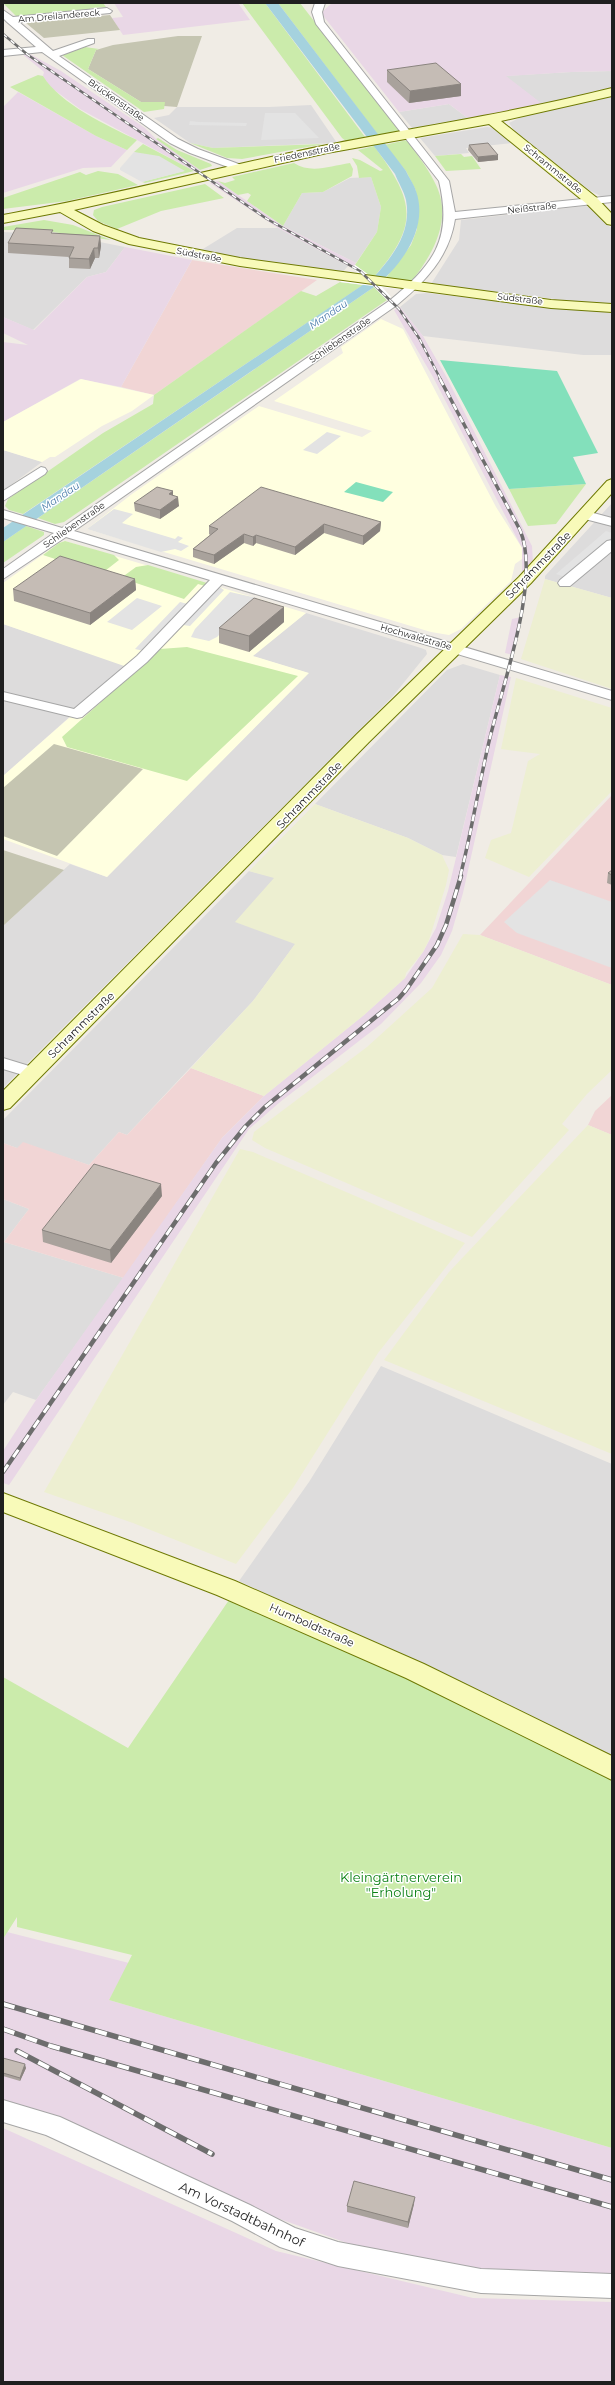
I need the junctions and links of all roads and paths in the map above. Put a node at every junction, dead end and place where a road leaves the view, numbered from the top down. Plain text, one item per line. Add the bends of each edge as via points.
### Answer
1 (320, 3) edge
2 (107, 11) dead end
3 (7, 17) edge
4 (91, 41) dead end
5 (48, 52) junction
6 (3, 53) edge
7 (612, 92) edge
8 (491, 119) junction
9 (405, 135) junction
10 (240, 168) junction
11 (612, 199) edge
12 (592, 201) junction
13 (64, 209) junction
14 (452, 216) junction
15 (3, 219) edge
16 (612, 221) edge
17 (409, 286) junction
18 (612, 308) edge
19 (41, 471) dead end
20 (612, 484) edge
21 (3, 497) edge
22 (3, 514) edge
23 (586, 515) junction
24 (612, 522) edge
25 (64, 532) junction
26 (612, 544) edge
27 (3, 575) edge
28 (219, 579) junction
29 (565, 583) dead end
30 (455, 648) junction
31 (3, 696) edge
32 (612, 696) edge
33 (3, 1062) edge
34 (33, 1073) junction
35 (3, 1103) edge
36 (3, 1502) edge
37 (612, 1769) edge
38 (3, 2111) edge
39 (612, 2286) edge

1 - 9 street, Schliebenstraße via 317,12 319,22
2 - 3 street, Am Dreiländereck
3 - 5 street, Brückenstraße
4 - 5 street
5 - 6 street
5 - 10 street, Brückenstraße via 182,146
7 - 8 main road, Friedensstraße via 556,107
8 - 9 main road, Friedensstraße
8 - 12 main road, Schrammstraße
9 - 10 main road, Friedensstraße
9 - 14 street, Schliebenstraße via 444,181 450,198
10 - 13 main road, Friedensstraße
11 - 12 street, Neißstraße
12 - 14 street, Neißstraße
12 - 16 main road, Schrammstraße
13 - 15 main road, Friedensstraße
13 - 17 main road, Südstraße via 86,223 140,244 232,261
14 - 17 street, Schliebenstraße via 442,249 428,271
17 - 18 main road, Südstraße
17 - 25 street, Schliebenstraße
19 - 21 street
20 - 23 main road, Schrammstraße
22 - 25 street, Hochwaldstraße
23 - 24 street
23 - 30 main road, Schrammstraße via 525,580
25 - 27 street, Schliebenstraße
25 - 28 street, Hochwaldstraße
26 - 29 street
28 - 30 street, Hochwaldstraße
28 - 31 street via 142,660 77,714
30 - 32 street, Hochwaldstraße
30 - 34 main road, Schrammstraße
33 - 34 street
34 - 35 main road, Schrammstraße
36 - 37 main road, Humboldtstraße via 248,1597 415,1671
38 - 39 street, Am Vorstadtbahnhof via 51,2125 289,2238 338,2254 481,2281

